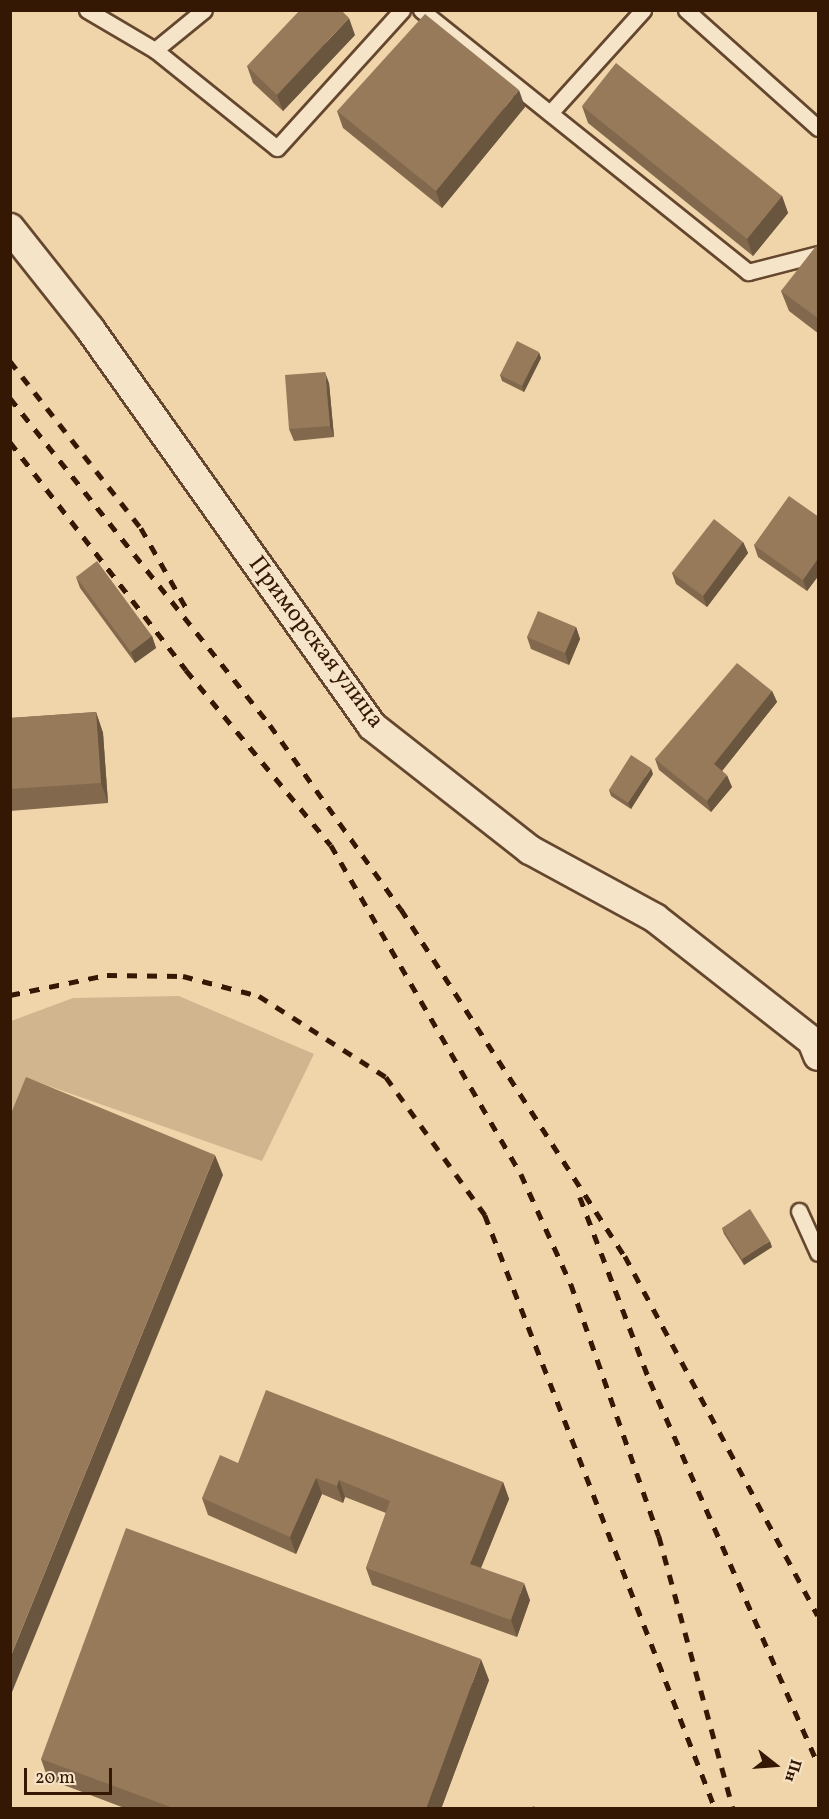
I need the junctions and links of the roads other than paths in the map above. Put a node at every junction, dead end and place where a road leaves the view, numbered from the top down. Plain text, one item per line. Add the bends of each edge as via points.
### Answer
1 (87, 10) edge
2 (204, 10) edge
3 (402, 10) edge
4 (421, 10) edge
5 (644, 10) edge
6 (686, 10) edge
7 (156, 50) junction
8 (550, 112) junction
9 (819, 128) edge
10 (10, 228) edge
11 (819, 254) edge
12 (819, 1056) edge
13 (799, 1211) dead end
14 (819, 1253) edge

1 - 7 lane
2 - 7 lane
3 - 7 lane via 277,148
4 - 8 lane
5 - 8 lane
6 - 9 lane
8 - 11 lane via 748,272
10 - 12 street, Приморская улица via 97,338 372,726 530,850 655,918 812,1041
13 - 14 lane

